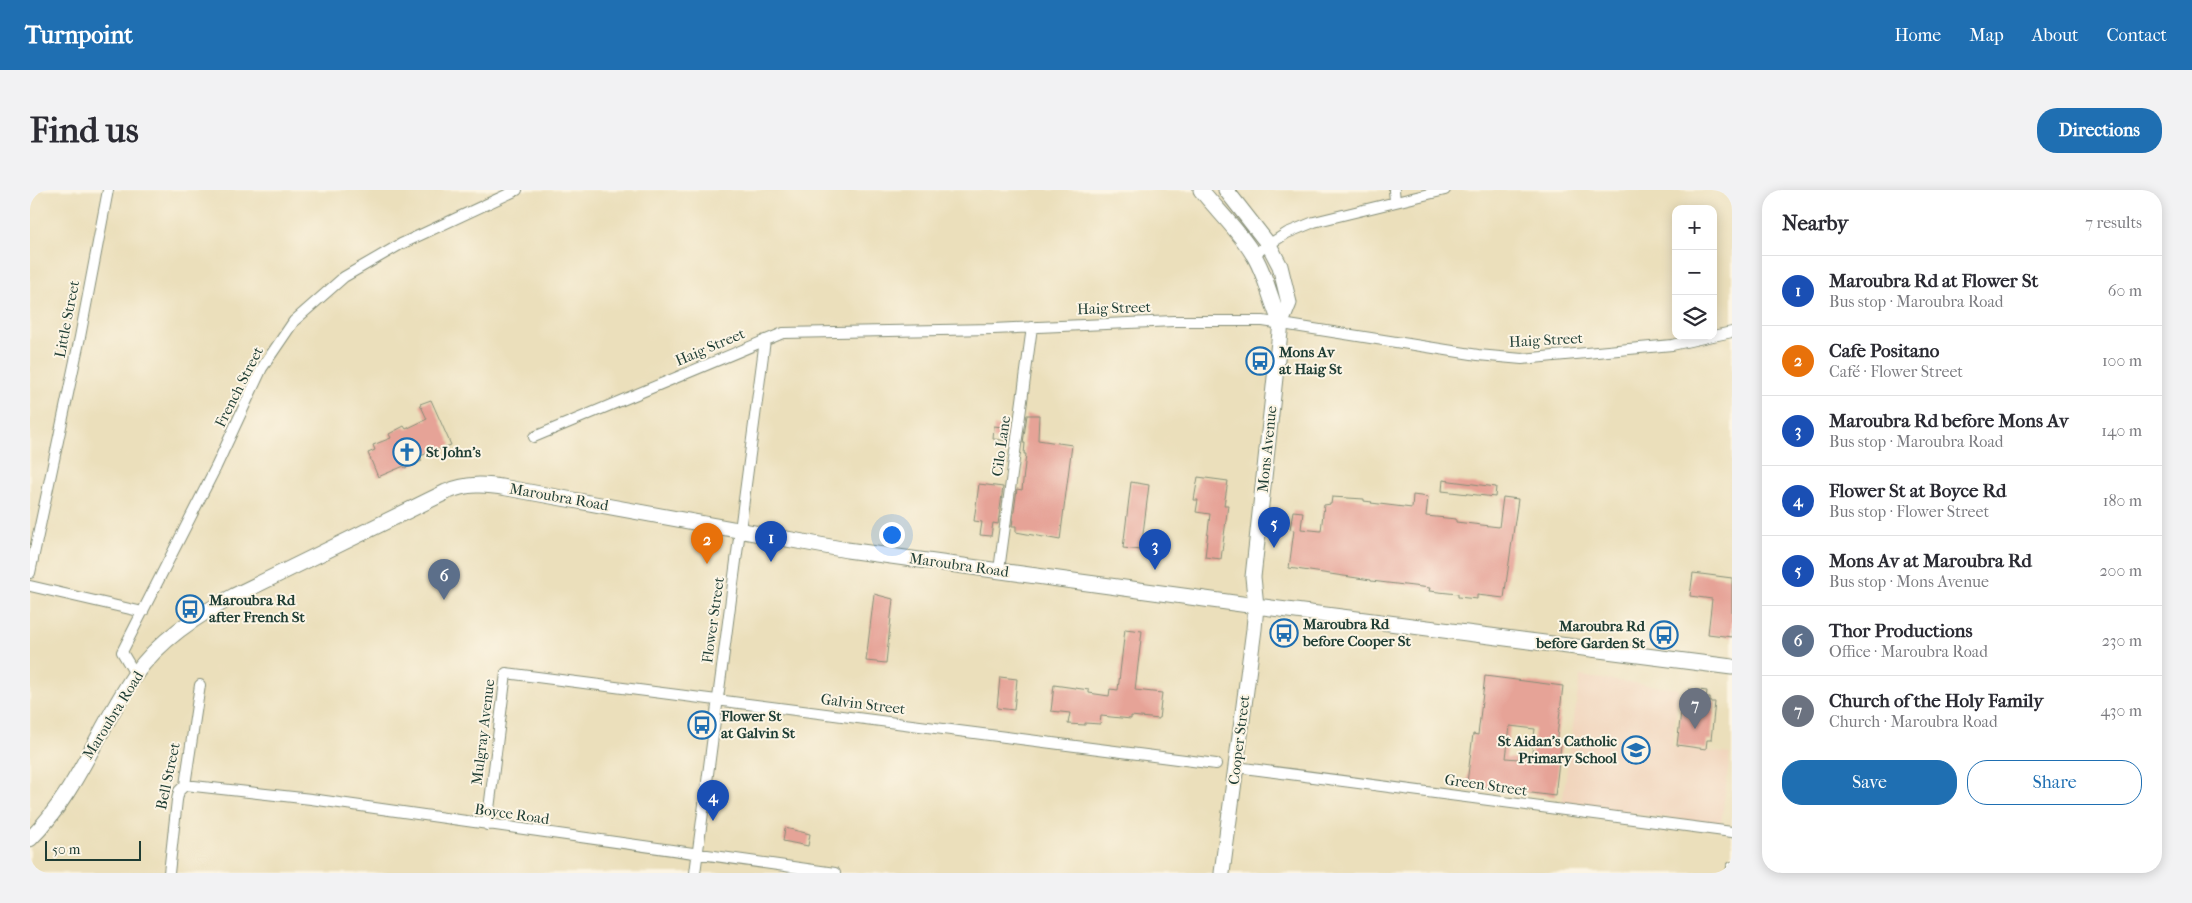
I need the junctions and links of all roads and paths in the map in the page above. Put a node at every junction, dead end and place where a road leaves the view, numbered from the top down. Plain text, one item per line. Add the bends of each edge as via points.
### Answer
1 (108, 190) edge
2 (517, 190) edge
3 (1201, 190) edge
4 (1226, 190) edge
5 (1394, 190) edge
6 (1445, 190) edge
7 (1396, 201) junction
8 (1269, 245) junction
9 (1254, 254) junction
10 (1281, 322) junction
11 (1032, 327) junction
12 (1732, 332) edge
13 (1717, 335) edge
14 (765, 340) junction
15 (1694, 340) edge
16 (534, 438) dead end
17 (740, 530) junction
18 (999, 570) junction
19 (30, 573) edge
20 (30, 586) edge
21 (1256, 606) junction
22 (143, 612) junction
23 (1732, 667) edge
24 (506, 672) joint
25 (136, 674) junction
26 (200, 685) dead end
27 (717, 701) junction
28 (1216, 764) dead end
29 (1236, 767) junction
30 (185, 785) junction
31 (487, 825) junction
32 (1732, 832) edge
33 (30, 839) edge
34 (698, 855) junction
35 (1732, 867) edge
36 (169, 873) edge
37 (695, 873) edge
38 (835, 873) edge
39 (1222, 873) edge
40 (1731, 873) edge

1 - 19 street, Little Street
2 - 22 street, French Street via 401,244 344,277 294,321 262,368
3 - 9 main road
4 - 8 main road, Mons Avenue
5 - 7 street
6 - 7 street
7 - 8 street via 1314,222
8 - 9 street
8 - 10 main road, Mons Avenue via 1280,266 1289,302
9 - 10 main road via 1268,287 1271,304
10 - 11 street, Haig Street via 1174,321
10 - 15 street, Haig Street via 1522,360
10 - 21 main road, Mons Avenue via 1253,578
11 - 14 street, Haig Street via 783,333
11 - 18 street, Cilo Lane
12 - 13 street, Haig Street
14 - 16 street, Haig Street
14 - 17 street, Flower Street
17 - 18 main road, Maroubra Road via 848,550
17 - 25 main road, Maroubra Road via 507,488 475,484 458,487 206,610 179,629
17 - 27 street, Flower Street
18 - 21 main road, Maroubra Road
20 - 22 street
21 - 23 main road, Maroubra Road
21 - 29 main road, Cooper Street
22 - 25 street, French Street via 122,652
24 - 27 street, Galvin Street
24 - 31 street, Mulgray Avenue
25 - 33 main road, Maroubra Road via 56,810
26 - 30 street, Bell Street
27 - 28 street, Galvin Street
27 - 34 street, Flower Street
29 - 32 street, Green Street
29 - 39 main road, Cooper Street
30 - 31 street, Boyce Road via 321,800
30 - 36 street, Bell Street via 177,800
31 - 34 street, Boyce Road
34 - 37 street, Flower Street
34 - 38 street, Boyce Road
35 - 40 street

